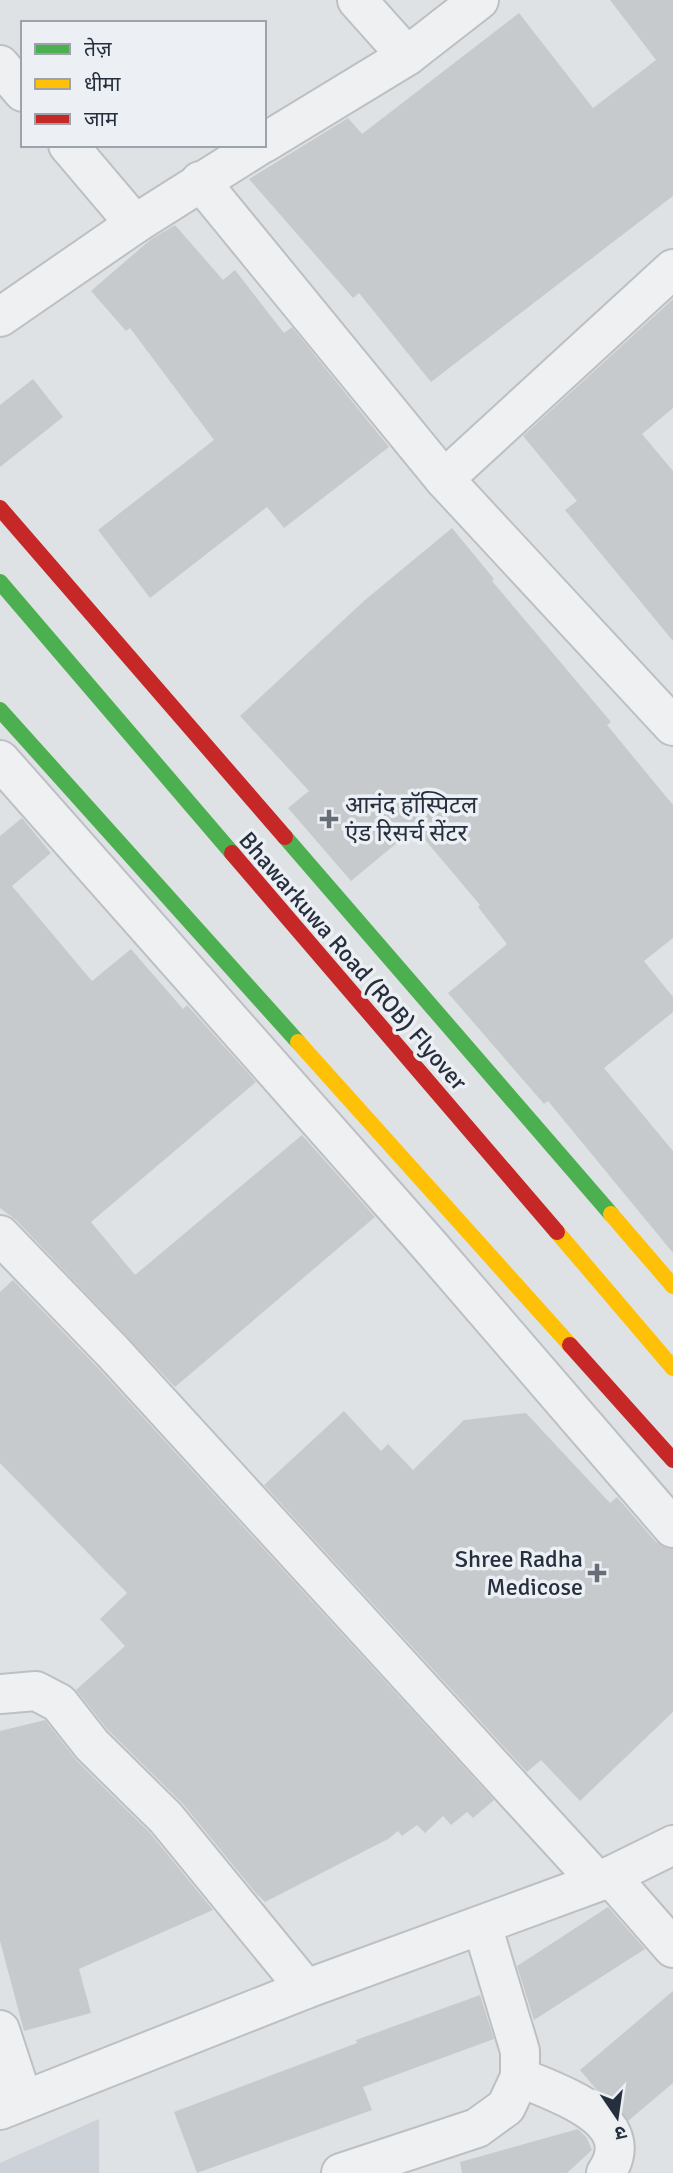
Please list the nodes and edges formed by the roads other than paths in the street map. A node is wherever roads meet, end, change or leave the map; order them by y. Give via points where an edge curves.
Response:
1 (357, 0) edge
2 (479, 0) edge
3 (407, 56) junction
4 (0, 65) edge
5 (21, 90) edge
6 (266, 142) edge
7 (70, 147) edge
8 (257, 147) edge
9 (200, 181) junction
10 (135, 224) junction
11 (673, 269) edge
12 (0, 317) edge
13 (444, 479) junction
14 (0, 508) edge
15 (0, 582) edge
16 (0, 710) edge
17 (673, 726) edge
18 (0, 760) edge
19 (0, 1235) edge
20 (673, 1286) edge
21 (673, 1368) edge
22 (673, 1460) edge
23 (673, 1528) edge
24 (0, 1694) edge
25 (673, 1845) edge
26 (604, 1879) junction
27 (482, 1925) junction
28 (673, 1948) edge
29 (306, 1989) junction
30 (0, 2030) edge
31 (520, 2077) junction
32 (11, 2105) edge
33 (341, 2173) edge
34 (606, 2173) edge

1 - 3 street
2 - 3 street
3 - 6 street
4 - 5 street
7 - 10 street
8 - 9 street
9 - 10 street
9 - 13 street
10 - 12 street
11 - 13 street
13 - 17 street
14 - 20 main road
15 - 21 main road, Bhawarkuwa Road (ROB) Flyover
16 - 22 main road
18 - 23 street
19 - 26 street
24 - 29 street via 36,1691 59,1703 92,1745 166,1818
25 - 26 street
26 - 27 street
26 - 28 street
27 - 29 street
27 - 31 street via 520,2051
29 - 32 street
30 - 32 street
31 - 33 street via 506,2107 477,2128
31 - 34 street via 585,2106 607,2124 615,2141 614,2161

